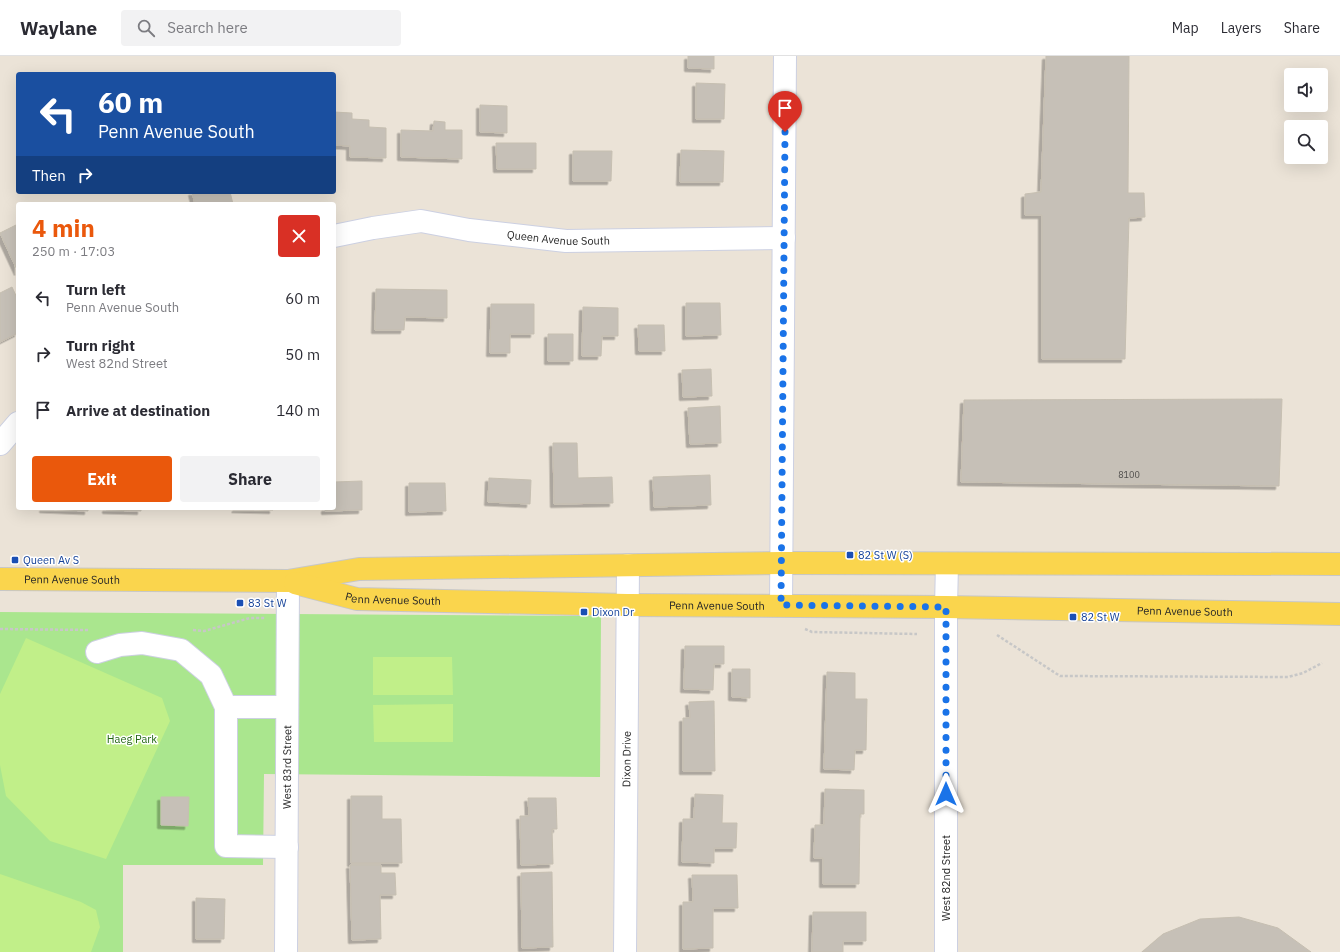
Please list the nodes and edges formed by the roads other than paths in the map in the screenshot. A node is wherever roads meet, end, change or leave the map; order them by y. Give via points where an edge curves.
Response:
1 (785, 56) edge
2 (336, 236) edge
3 (784, 238) junction
4 (16, 425) edge
5 (0, 444) edge
6 (782, 562) junction
7 (947, 564) junction
8 (1340, 564) edge
9 (628, 565) junction
10 (0, 580) edge
11 (288, 581) junction
12 (627, 605) junction
13 (781, 605) junction
14 (946, 607) junction
15 (1340, 614) edge
16 (97, 652) dead end
17 (226, 707) junction
18 (287, 707) junction
19 (287, 847) junction
20 (286, 952) edge
21 (625, 952) edge
22 (946, 952) edge

1 - 3 street
2 - 3 street, Queen Avenue South via 421,221 469,230 566,242
3 - 6 street
4 - 5 street
6 - 7 main road, Penn Avenue South
6 - 9 main road, Penn Avenue South
6 - 13 street
7 - 8 main road, Penn Avenue South
7 - 14 street, West 82nd Street
9 - 11 main road, Penn Avenue South via 359,568
9 - 12 street, Dixon Drive
10 - 11 main road, Penn Avenue South
11 - 12 main road, Penn Avenue South via 356,599
11 - 18 street, West 83rd Street
12 - 13 main road, Penn Avenue South
12 - 21 street, Dixon Drive
13 - 14 main road, Penn Avenue South
14 - 15 main road, Penn Avenue South
14 - 22 street, West 82nd Street
16 - 17 street via 120,645 142,643 181,650 211,675
17 - 18 street
17 - 19 street via 226,846
18 - 19 street, West 83rd Street
19 - 20 street, West 83rd Street

